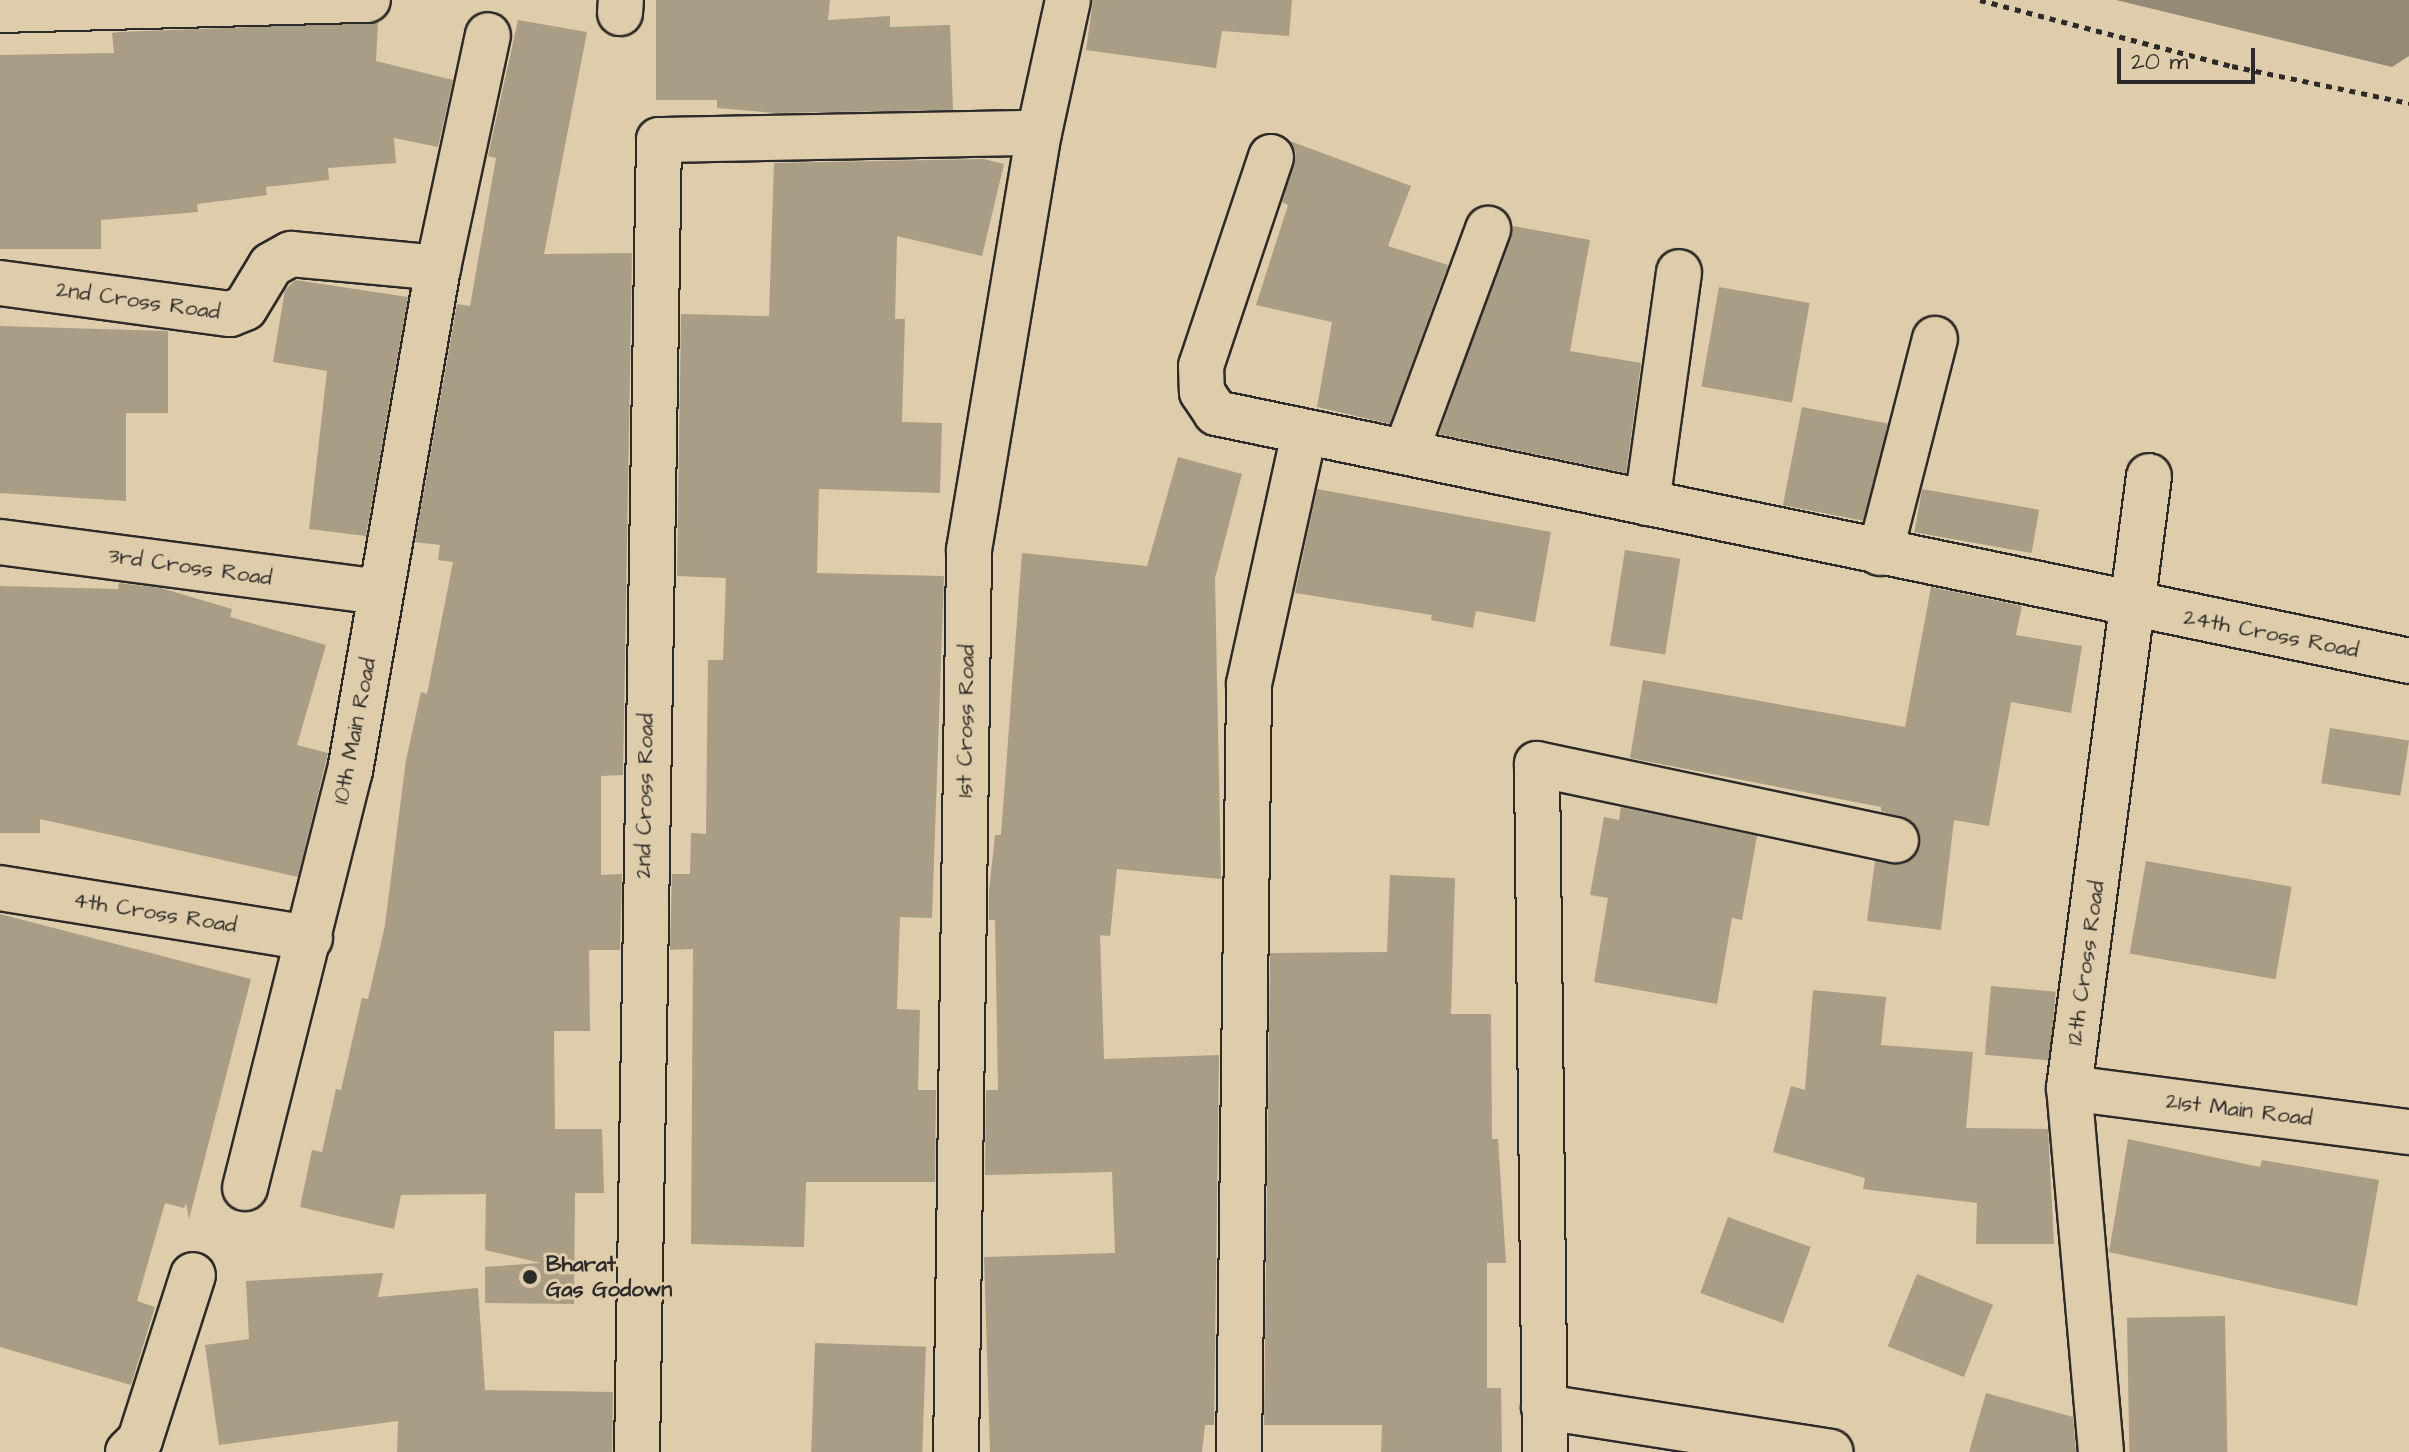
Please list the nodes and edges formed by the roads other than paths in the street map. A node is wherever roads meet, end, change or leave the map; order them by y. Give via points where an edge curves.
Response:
1 (1068, 0) edge
2 (368, 1) edge
3 (0, 10) edge
4 (488, 35) dead end
5 (1039, 133) junction
6 (1271, 157) dead end
7 (1488, 229) dead end
8 (438, 268) junction
9 (1679, 272) dead end
10 (0, 283) edge
11 (1935, 339) dead end
12 (1304, 433) junction
13 (1406, 451) junction
14 (2149, 476) dead end
15 (1647, 503) junction
16 (0, 542) edge
17 (1880, 553) junction
18 (380, 592) junction
19 (2134, 607) junction
20 (2409, 661) edge
21 (1896, 840) dead end
22 (0, 888) edge
23 (310, 938) junction
24 (2069, 1088) junction
25 (2409, 1132) edge
26 (245, 1188) dead end
27 (193, 1275) dead end
28 (1544, 1407) junction
29 (128, 1452) edge
30 (637, 1452) edge
31 (956, 1452) edge
32 (1239, 1452) edge
33 (1545, 1452) edge
34 (1830, 1452) edge
35 (2101, 1452) edge

1 - 5 street, 1st Cross Road
2 - 3 street
4 - 8 street, 10th Main Road
5 - 30 street, 2nd Cross Road via 659,140
5 - 31 street, 1st Cross Road via 969,550
6 - 12 street, 24th Cross Road via 1201,366 1202,392 1216,413
7 - 13 street
8 - 10 street, 2nd Cross Road via 291,254 271,265 245,308 230,314
8 - 18 street, 10th Main Road
9 - 15 street
11 - 17 street
12 - 13 street, 24th Cross Road
12 - 32 street via 1249,684
13 - 15 street, 24th Cross Road
14 - 19 street, 12th Cross Road
15 - 17 street, 24th Cross Road
16 - 18 street, 3rd Cross Road
17 - 19 street, 24th Cross Road
18 - 23 street, 10th Main Road via 350,771
19 - 20 street, 24th Cross Road
19 - 24 street, 12th Cross Road
21 - 28 street via 1537,764
22 - 23 street, 4th Cross Road
23 - 26 street, 10th Main Road
24 - 25 street, 21st Main Road
24 - 35 street, 12th Cross Road
27 - 29 street via 140,1440
28 - 33 street
28 - 34 street

